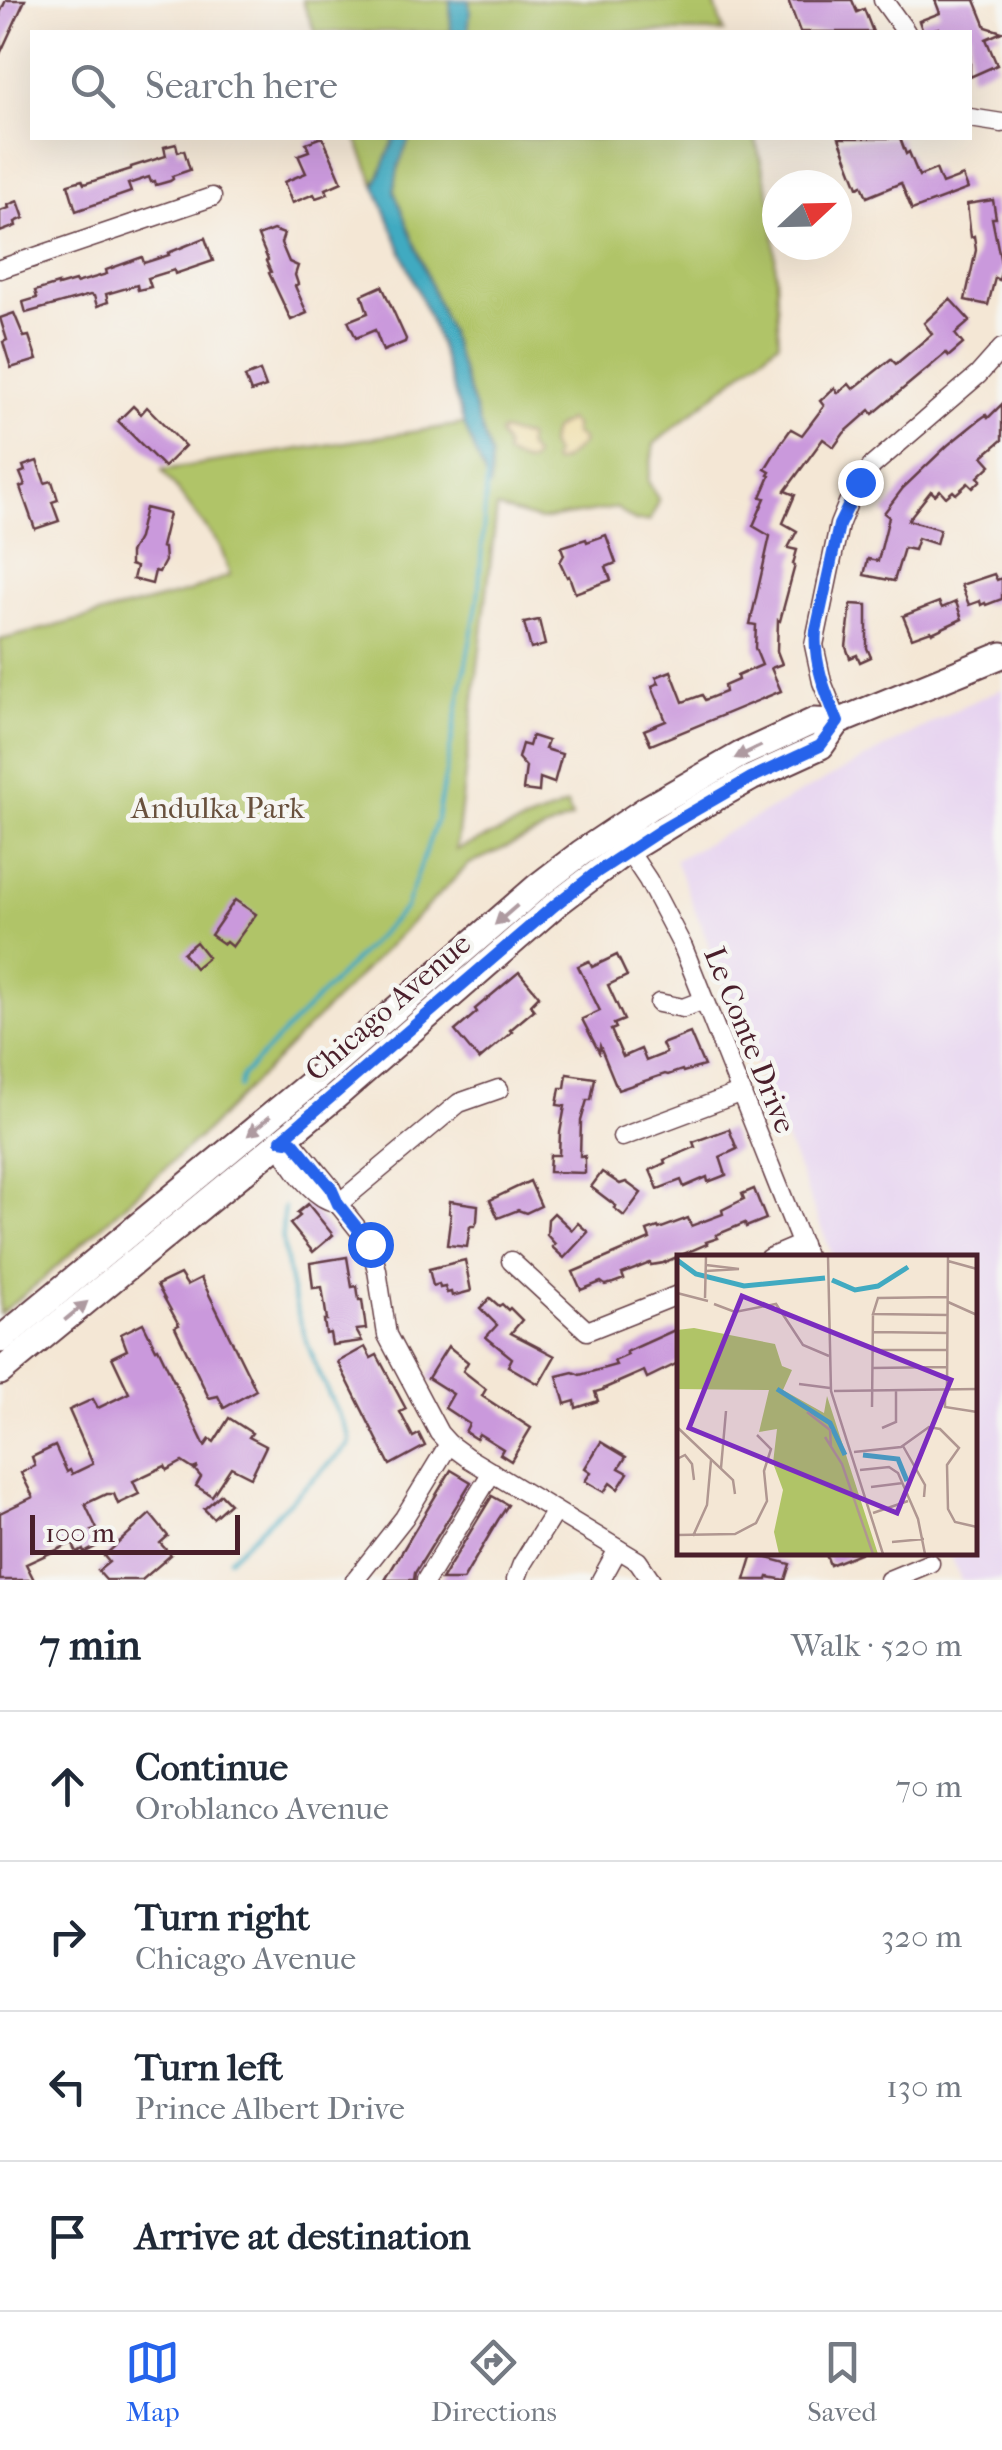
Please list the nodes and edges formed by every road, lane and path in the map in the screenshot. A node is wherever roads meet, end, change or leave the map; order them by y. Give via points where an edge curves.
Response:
1 (883, 0) edge
2 (905, 30) edge
3 (972, 118) edge
4 (1002, 123) edge
5 (212, 197) dead end
6 (0, 268) edge
7 (1002, 348) edge
8 (1002, 655) edge
9 (838, 722) junction
10 (708, 774) junction
11 (628, 850) junction
12 (581, 853) junction
13 (704, 1000) junction
14 (658, 1003) dead end
15 (499, 1089) dead end
16 (742, 1092) junction
17 (622, 1136) dead end
18 (281, 1140) junction
19 (338, 1204) junction
20 (805, 1251) edge
21 (510, 1261) dead end
22 (677, 1295) edge
23 (0, 1340) edge
24 (0, 1372) edge
25 (449, 1444) junction
26 (492, 1472) junction
27 (556, 1511) junction
28 (618, 1549) junction
29 (930, 1565) edge
30 (651, 1578) edge
31 (355, 1580) edge
32 (426, 1580) edge
33 (516, 1580) edge
34 (601, 1580) edge
35 (888, 1580) edge

1 - 2 street
3 - 4 street
5 - 6 street
7 - 9 street via 872,466 848,503 814,645
8 - 9 main road, Chicago Avenue
9 -> 10 main road, Chicago Avenue via 814,720
9 - 11 main road, Chicago Avenue via 820,746
10 - 11 main road via 702,787 634,828
10 - 12 main road, Chicago Avenue
11 - 12 main road
11 - 13 street, Le Conte Drive via 667,912
11 - 18 main road, Chicago Avenue
12 -> 23 main road, Chicago Avenue
13 - 14 street via 683,1008
13 - 16 street, Le Conte Drive
15 - 19 street via 458,1103
16 - 17 street
16 - 20 street, Le Conte Drive
18 - 19 street via 282,1152 305,1180
24 -> 18 main road, Chicago Avenue
19 - 25 street via 370,1244 387,1335
21 - 22 street via 587,1331
25 - 26 street
25 - 31 street via 404,1518
26 - 27 street
26 - 32 street
27 - 28 street
27 - 33 street
28 - 30 street
28 - 34 street
29 - 35 street

